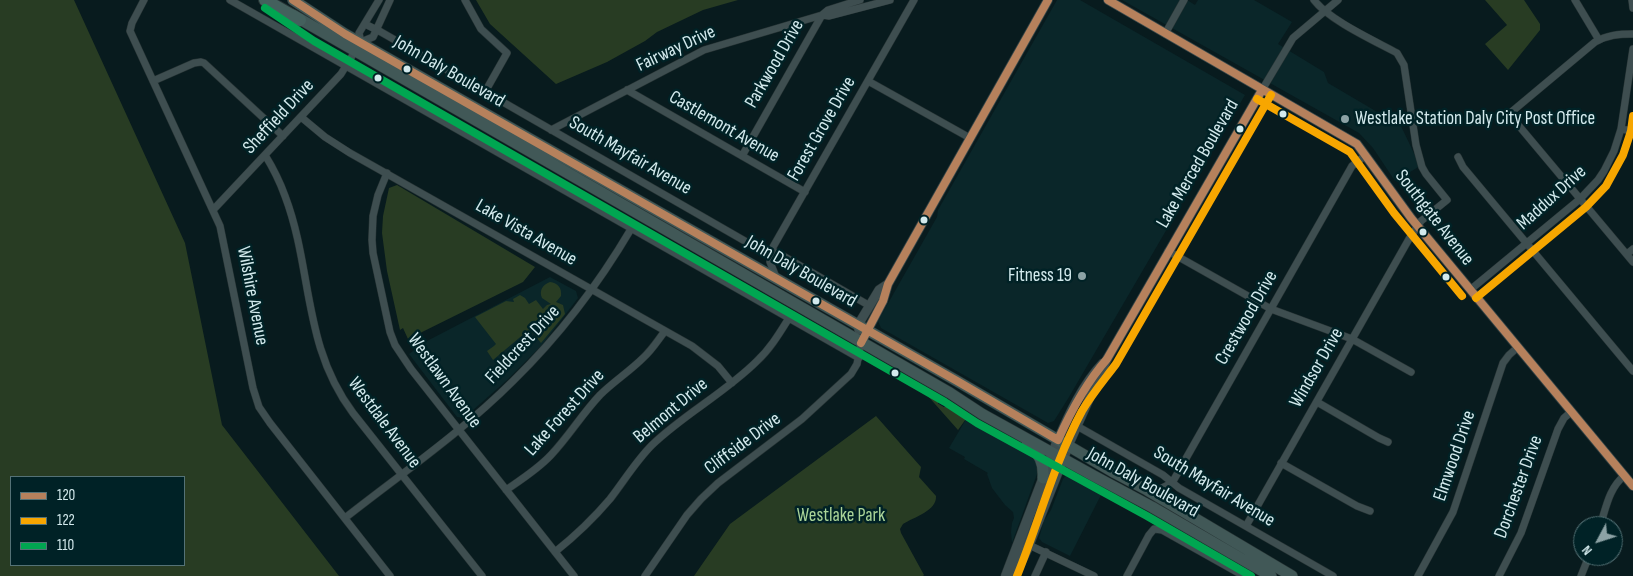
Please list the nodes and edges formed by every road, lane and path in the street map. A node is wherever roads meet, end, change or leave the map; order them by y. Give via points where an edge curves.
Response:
1 (144, 0) edge
2 (230, 0) edge
3 (265, 0) edge
4 (271, 0) edge
5 (293, 0) edge
6 (379, 0) edge
7 (390, 0) edge
8 (465, 0) edge
9 (860, 0) edge
10 (890, 0) edge
11 (914, 0) edge
12 (1048, 0) edge
13 (1108, 0) edge
14 (1184, 0) edge
15 (1314, 0) edge
16 (1338, 0) edge
17 (1575, 0) edge
18 (1632, 0) edge
19 (1633, 8) edge
20 (1325, 12) junction
21 (822, 15) junction
22 (300, 20) junction
23 (365, 24) junction
24 (376, 30) junction
25 (1165, 34) junction
26 (1633, 34) edge
27 (1599, 40) junction
28 (358, 47) junction
29 (1633, 49) edge
30 (346, 66) junction
31 (153, 81) junction
32 (868, 81) junction
33 (627, 90) junction
34 (1262, 90) junction
35 (485, 92) junction
36 (301, 117) junction
37 (1621, 129) junction
38 (552, 130) junction
39 (1633, 131) edge
40 (283, 136) junction
41 (970, 138) junction
42 (265, 155) junction
43 (1366, 155) junction
44 (742, 156) junction
45 (1458, 157) dead end
46 (387, 173) junction
47 (805, 192) junction
48 (1580, 198) junction
49 (213, 210) junction
50 (1418, 227) junction
51 (631, 229) junction
52 (1527, 243) junction
53 (1633, 249) edge
54 (772, 250) junction
55 (1168, 251) junction
56 (1627, 254) junction
57 (1633, 262) edge
58 (776, 278) junction
59 (888, 284) junction
60 (592, 289) junction
61 (1470, 290) junction
62 (870, 306) junction
63 (1271, 310) junction
64 (789, 318) junction
65 (862, 328) junction
66 (665, 331) junction
67 (1352, 339) junction
68 (861, 343) junction
69 (1518, 347) junction
70 (858, 358) junction
71 (1107, 359) junction
72 (1633, 371) edge
73 (1411, 372) dead end
74 (732, 383) junction
75 (1317, 402) junction
76 (977, 410) junction
77 (1571, 412) junction
78 (1077, 426) junction
79 (458, 430) junction
80 (1388, 442) dead end
81 (1063, 443) junction
82 (1057, 456) junction
83 (1281, 463) junction
84 (402, 474) junction
85 (1624, 476) junction
86 (1043, 478) junction
87 (1172, 482) junction
88 (1633, 486) edge
89 (506, 490) junction
90 (1152, 493) junction
91 (1370, 511) dead end
92 (1603, 516) edge
93 (345, 518) junction
94 (1246, 526) junction
95 (1023, 530) junction
96 (1029, 545) junction
97 (555, 552) junction
98 (1046, 552) junction
99 (1012, 561) junction
100 (390, 576) edge
101 (482, 576) edge
102 (574, 576) edge
103 (645, 576) edge
104 (1006, 576) edge
105 (1014, 576) edge
106 (1034, 576) edge
107 (1094, 576) edge
108 (1127, 576) edge
109 (1244, 576) edge
110 (1271, 576) edge
111 (1292, 576) edge
112 (1333, 576) edge
113 (1418, 576) edge
114 (1499, 576) edge

1 - 31 street, Wilshire Avenue via 130,31
2 - 30 street
3 - 22 highway
4 - 22 main road, John Daly Boulevard
5 - 28 main road, John Daly Boulevard via 346,34
6 - 23 street
7 - 24 street
8 - 35 street via 481,29 506,53
9 - 21 street, Fairway Drive
10 - 21 street, Fairway Drive
11 - 32 street, Forest Grove Drive
12 - 41 street
13 - 25 street, Southgate Avenue
14 - 25 street
15 - 20 street
16 - 20 street, Lake Merced Boulevard
17 - 27 street
18 - 19 street
20 - 34 street, Lake Merced Boulevard via 1293,38
20 - 50 street, Windsor Drive via 1397,53 1404,65 1422,167 1447,200
21 - 33 street, Fairway Drive via 704,50
21 - 44 street, Parkwood Drive
22 - 28 main road, John Daly Boulevard
23 - 24 street, South Mayfair Avenue
23 - 28 street
24 - 28 street via 373,37
24 - 35 street, South Mayfair Avenue
25 - 34 street, Southgate Avenue
26 - 27 street
27 - 48 street via 1509,114
28 - 30 street, Sheffield Drive
28 - 58 main road, John Daly Boulevard
28 - 68 main road, John Daly Boulevard
29 - 37 street, Maddux Drive
30 - 36 street, Sheffield Drive
30 - 51 street
31 - 40 street via 194,63 204,63
31 - 49 street, Wilshire Avenue
32 - 41 street
32 - 47 street, Forest Grove Drive
33 - 38 street, Fairway Drive
33 - 44 street, Castlemont Avenue
34 - 43 street, Southgate Avenue via 1352,141
34 - 55 street, Lake Merced Boulevard
35 - 38 street, South Mayfair Avenue
36 - 40 street, Sheffield Drive
36 - 46 street, Lake Vista Avenue via 338,145
37 - 39 street
37 - 48 street, Maddux Drive via 1604,171
38 - 54 street, South Mayfair Avenue via 757,248
40 - 42 street, Sheffield Drive
41 - 59 street
42 - 49 street, Sheffield Drive
42 - 84 street, Westdale Avenue via 290,209 315,334 326,367 347,405
43 - 50 street, Southgate Avenue
43 - 63 street, Crestwood Drive via 1352,166
44 - 47 street, Castlemont Avenue
45 - 52 street
46 - 60 street, Lake Vista Avenue
46 - 79 street, Westlawn Avenue via 375,205 372,240 386,319 402,358
47 - 54 street, Forest Grove Drive
48 - 52 street, Maddux Drive
48 - 56 street
49 - 93 street, Wilshire Avenue via 225,244 259,407
50 - 61 street, Southgate Avenue
50 - 67 street, Windsor Drive
51 - 60 street, Fieldcrest Drive
51 - 64 street
52 - 61 street, Maddux Drive
52 - 72 street
53 - 56 street
54 - 58 street via 770,262
54 - 62 street, South Mayfair Avenue
55 - 63 street
55 - 71 street, Lake Merced Boulevard
56 - 57 street
58 - 65 main road, John Daly Boulevard
59 - 62 street via 879,290
59 - 65 street via 883,301
60 - 66 street, Lake Vista Avenue
60 - 79 street, Fieldcrest Drive via 537,357
61 - 69 street, Southgate Avenue
62 - 65 street
63 - 67 street
63 - 87 street, Crestwood Drive
64 - 70 street
64 - 74 street, Belmont Drive via 764,354
65 - 68 street
65 - 81 main road, John Daly Boulevard
66 - 74 street, Lake Vista Avenue via 710,359
66 - 89 street, Lake Forest Drive via 651,350 591,405 544,462
67 - 73 street
67 - 75 street, Windsor Drive
68 - 70 street, Cliffside Drive
68 - 76 main road, John Daly Boulevard
69 - 77 street, Southgate Avenue
69 - 113 street, Elmwood Drive via 1503,363 1457,504
70 - 103 street, Cliffside Drive via 851,374 813,410 701,499
71 - 78 street, Lake Merced Boulevard
71 - 81 street, Lake Merced Boulevard via 1095,372 1072,411
74 - 97 street, Belmont Drive via 652,445 593,518
75 - 80 street
75 - 83 street, Windsor Drive
76 - 82 main road, John Daly Boulevard
76 - 86 main road via 989,423 1035,450 1042,464
77 - 85 street, Southgate Avenue
77 - 114 street, Dorchester Drive via 1558,429 1521,533
78 - 81 street, Lake Merced Boulevard
78 - 87 street, South Mayfair Avenue
79 - 84 street, Fieldcrest Drive
79 - 89 street, Westlawn Avenue
81 - 82 main road, Lake Merced Boulevard
81 - 90 main road, John Daly Boulevard
82 - 86 main road, Lake Merced Boulevard
82 - 96 main road, Lake Merced Boulevard
82 - 110 main road, John Daly Boulevard
83 - 91 street
83 - 94 street, Windsor Drive
84 - 93 street, Fieldcrest Drive
84 - 101 street, Westdale Avenue
85 - 88 street, Southgate Avenue
85 - 92 street via 1612,489
86 - 95 main road, Lake Merced Boulevard
87 - 90 street
87 - 94 street, South Mayfair Avenue
89 - 97 street, Westlawn Avenue
90 - 111 main road, John Daly Boulevard
93 - 100 street, Wilshire Avenue
94 - 112 street, South Mayfair Avenue
95 - 96 main road
95 - 99 main road, Lake Merced Boulevard
96 - 98 street
96 - 99 main road
96 - 105 main road, Lake Merced Boulevard
97 - 102 street, Westlawn Avenue
98 - 106 street
98 - 107 street
99 - 104 main road, Lake Merced Boulevard
108 - 109 street via 1154,529 1162,530

